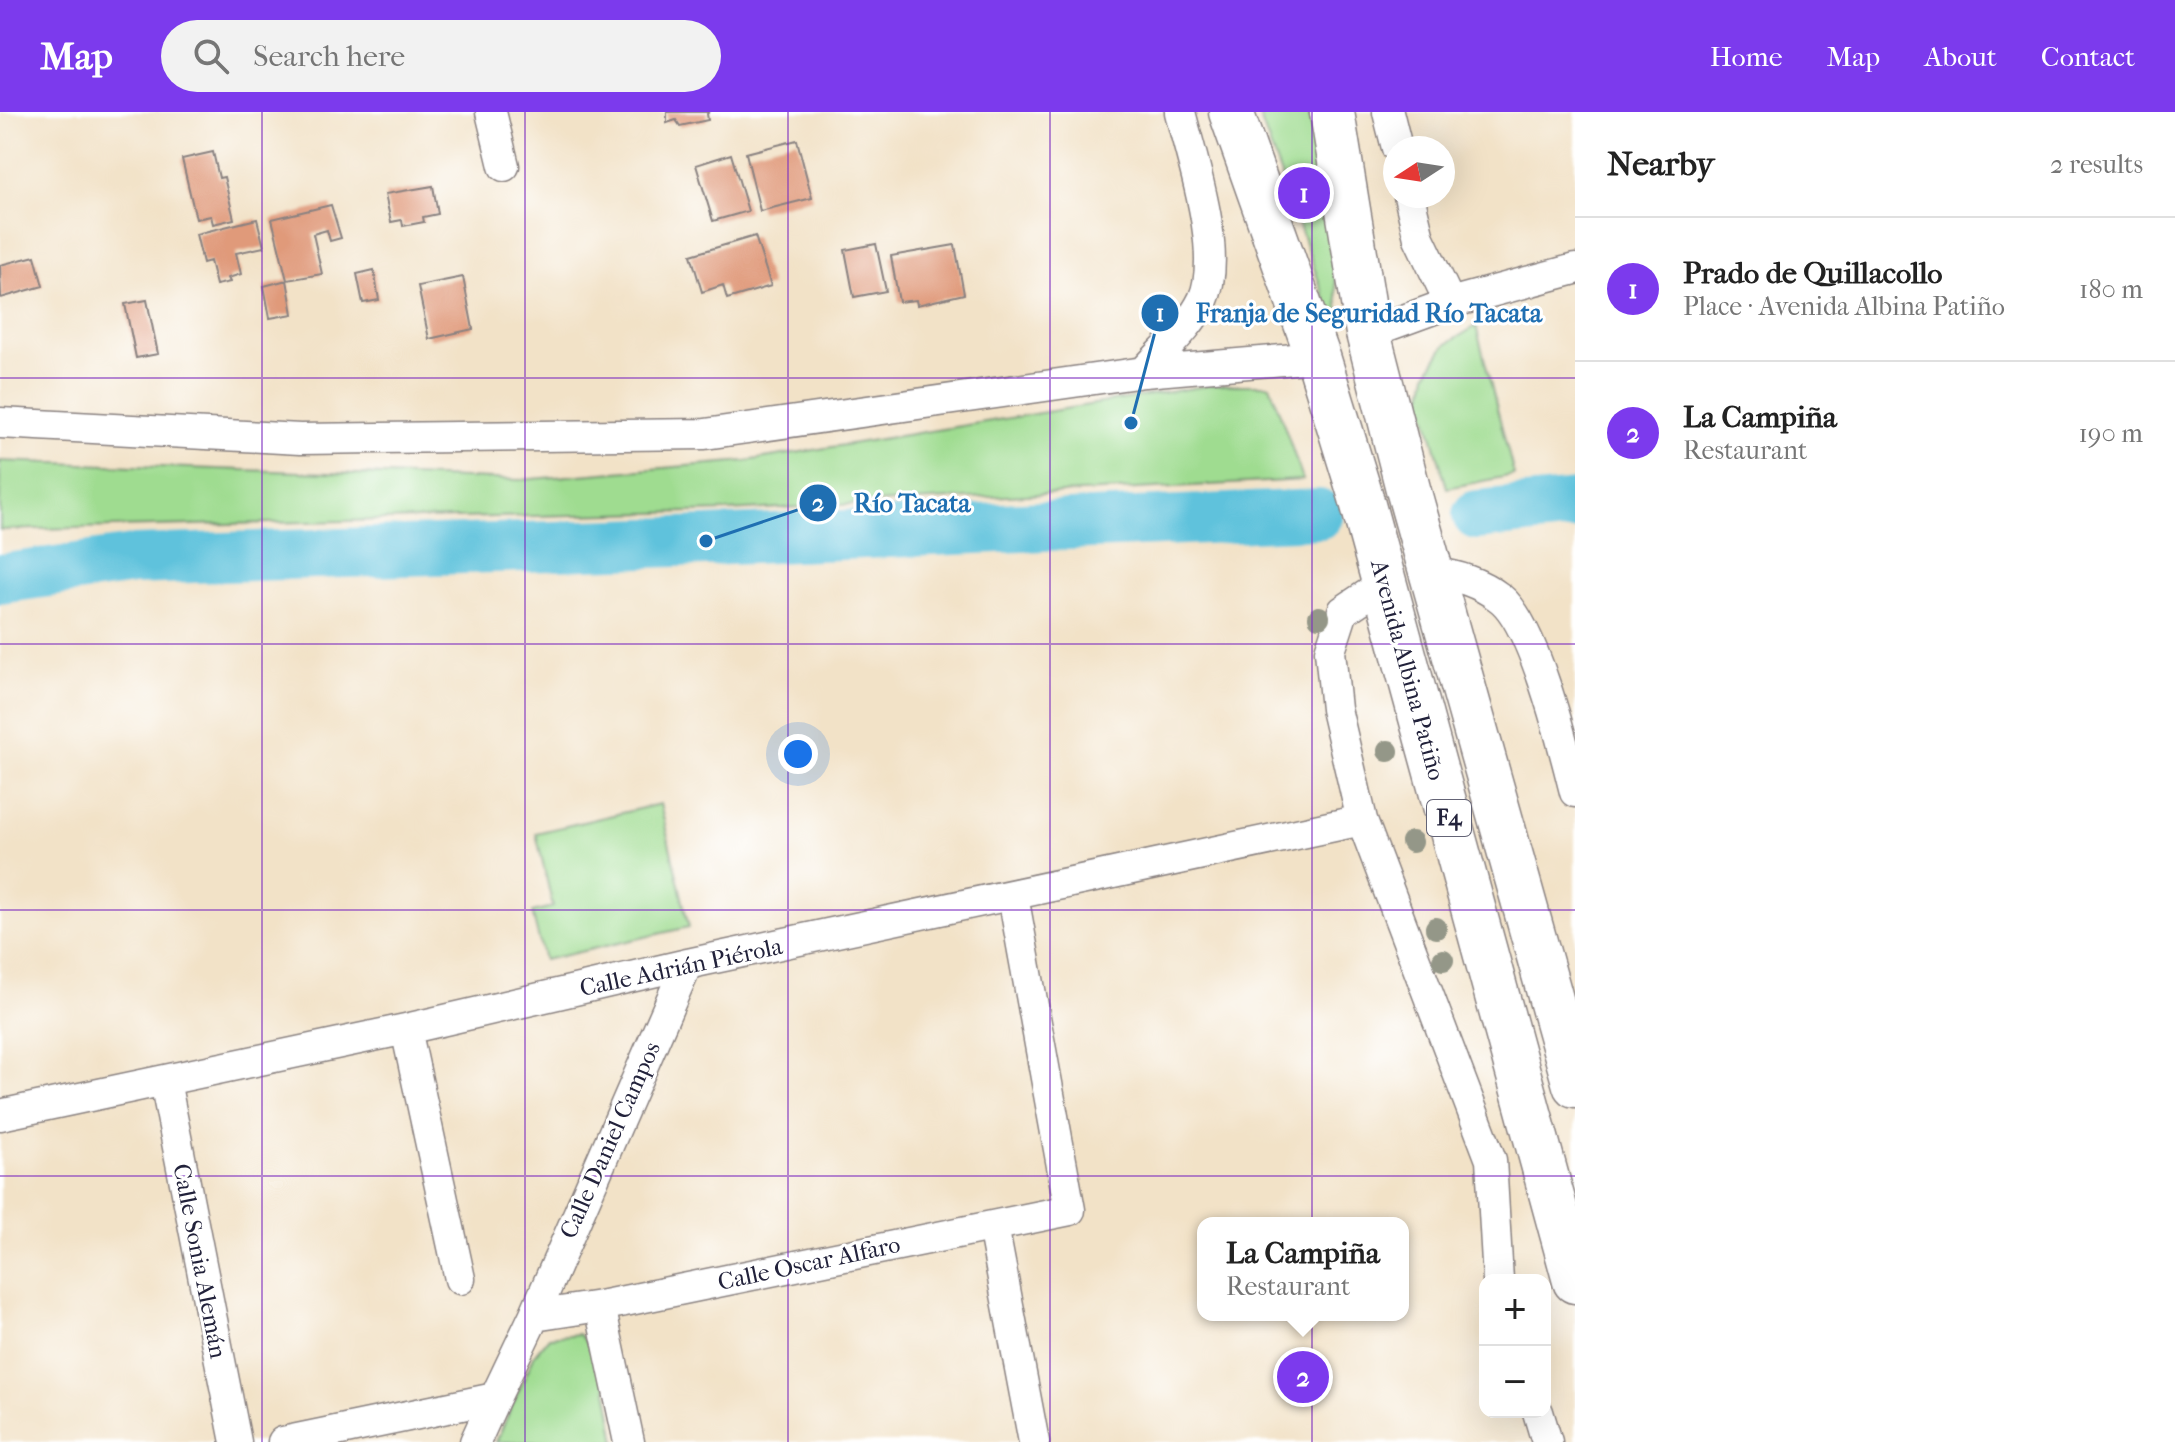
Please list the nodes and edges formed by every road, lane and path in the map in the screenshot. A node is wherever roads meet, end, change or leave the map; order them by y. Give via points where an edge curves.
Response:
1 (491, 112) edge
2 (1180, 112) edge
3 (1231, 112) edge
4 (1332, 112) edge
5 (1388, 112) edge
6 (1394, 136) edge
7 (504, 166) dead end
8 (1412, 208) edge
9 (1575, 269) edge
10 (1450, 303) junction
11 (1368, 333) junction
12 (1318, 357) junction
13 (1144, 372) junction
14 (0, 423) edge
15 (1432, 572) junction
16 (1385, 583) junction
17 (1569, 742) edge
18 (1575, 792) edge
19 (1362, 820) junction
20 (1013, 896) junction
21 (687, 964) junction
22 (406, 1029) junction
23 (165, 1081) junction
24 (1575, 1085) edge
25 (0, 1115) edge
26 (993, 1226) junction
27 (1498, 1274) edge
28 (460, 1279) dead end
29 (1575, 1281) edge
30 (600, 1306) junction
31 (534, 1316) junction
32 (495, 1398) junction
33 (1540, 1418) edge
34 (236, 1442) edge
35 (283, 1442) edge
36 (475, 1442) edge
37 (629, 1442) edge
38 (1034, 1442) edge
39 (1547, 1442) edge

1 - 7 street
2 - 13 street via 1202,196 1211,260 1203,299
3 - 12 highway, Avenida Albina Patiño / F4
4 - 11 highway, Avenida Albina Patiño / F4
5 - 6 street
8 - 10 street via 1419,238
9 - 10 street
10 - 11 street
11 - 15 highway, Avenida Albina Patiño / F4
12 - 13 street
12 - 16 highway, Avenida Albina Patiño / F4
13 - 14 street via 705,434 300,439
15 - 17 street via 1465,577 1502,600 1526,632
15 - 24 highway, Avenida Albina Patiño / F4
16 - 19 street via 1343,611 1330,651 1336,709
16 - 29 highway, Avenida Albina Patiño / F4
17 - 18 street
19 - 20 street, Calle Adrián Piérola
19 - 27 street via 1491,1160
20 - 21 street, Calle Adrián Piérola
20 - 26 street, Calle Oscar Alfaro via 1070,1210
21 - 22 street, Calle Adrián Piérola
21 - 31 street, Calle Daniel Campos
22 - 23 street, Calle Adrián Piérola
22 - 28 street
23 - 25 street, Calle Adrián Piérola
23 - 34 street, Calle Sonia Alemán
26 - 30 street, Calle Oscar Alfaro
26 - 38 street
30 - 31 street, Calle Oscar Alfaro
30 - 37 street
31 - 32 street
32 - 35 street
32 - 36 street
33 - 39 street

